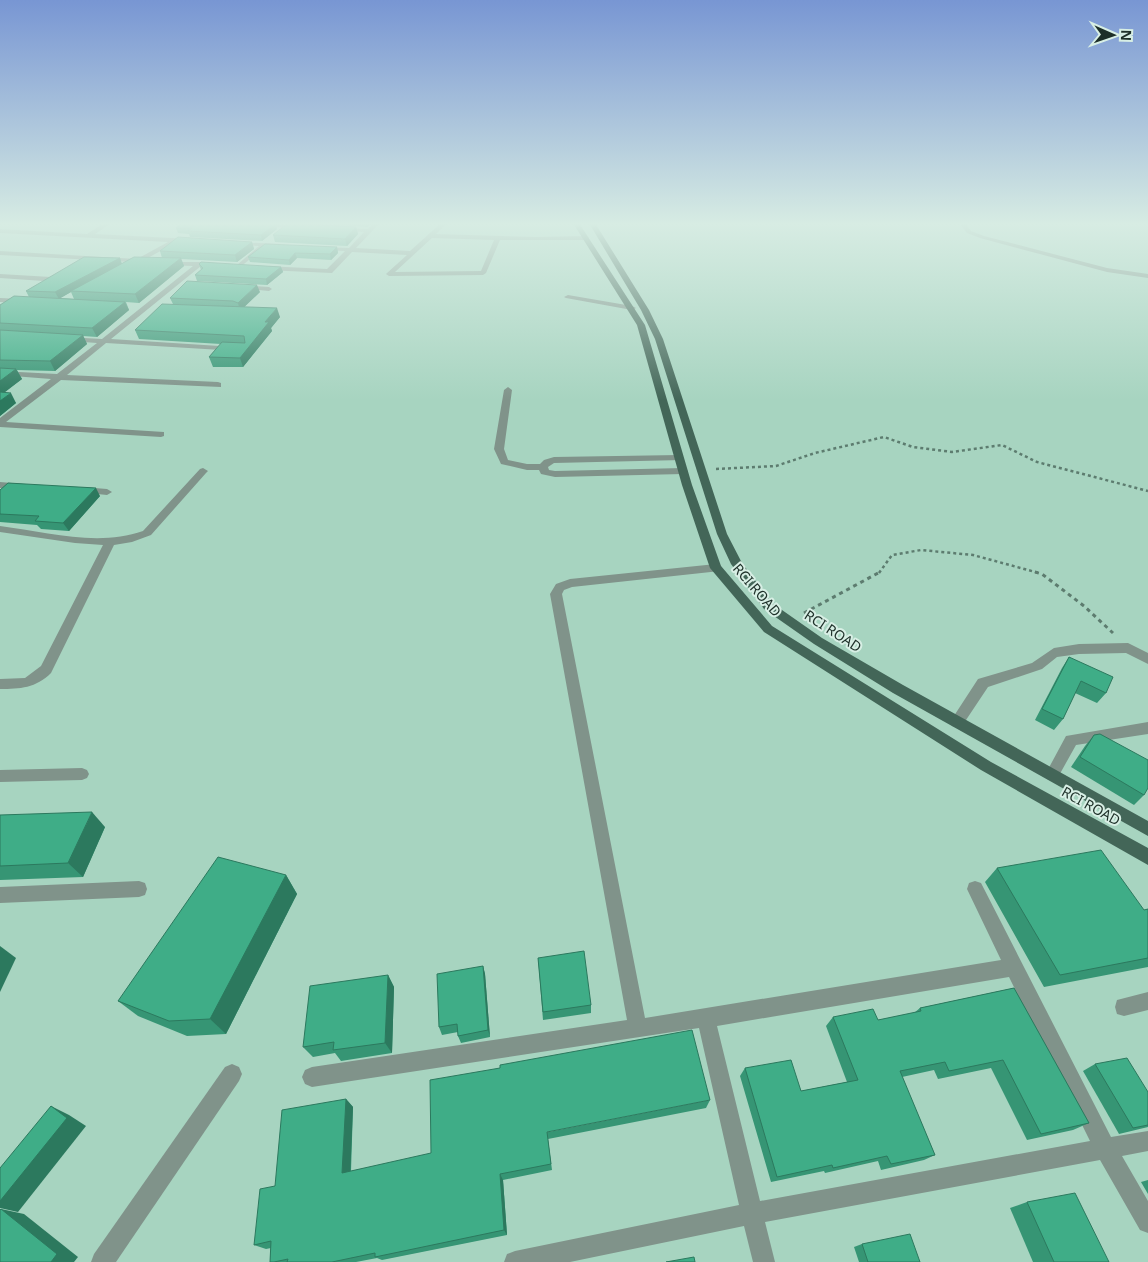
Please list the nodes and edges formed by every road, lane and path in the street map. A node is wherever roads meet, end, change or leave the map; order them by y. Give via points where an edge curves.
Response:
1 (46, 282) edge
2 (179, 282) edge
3 (615, 282) edge
4 (628, 282) edge
5 (176, 284) junction
6 (185, 285) edge
7 (232, 287) edge
8 (36, 288) edge
9 (269, 289) dead end
10 (28, 292) edge
11 (568, 296) dead end
12 (0, 300) edge
13 (14, 301) junction
14 (32, 302) edge
15 (128, 307) dead end
16 (147, 308) junction
17 (632, 308) junction
18 (157, 309) edge
19 (57, 338) edge
20 (105, 341) junction
21 (244, 349) edge
22 (0, 373) edge
23 (59, 377) junction
24 (218, 386) dead end
25 (508, 390) dead end
26 (660, 390) junction
27 (675, 390) junction
28 (0, 423) edge
29 (161, 434) dead end
30 (679, 458) junction
31 (543, 468) junction
32 (701, 470) junction
33 (203, 471) dead end
34 (683, 471) junction
35 (3, 488) edge
36 (38, 488) edge
37 (68, 490) edge
38 (1148, 491) edge
39 (107, 492) dead end
40 (0, 529) edge
41 (110, 542) junction
42 (716, 568) junction
43 (789, 621) junction
44 (1128, 648) junction
45 (1148, 659) edge
46 (0, 684) edge
47 (957, 722) junction
48 (1148, 728) edge
49 (82, 774) dead end
50 (1052, 775) junction
51 (0, 776) edge
52 (1148, 829) edge
53 (1148, 857) edge
54 (139, 889) dead end
55 (975, 889) dead end
56 (0, 895) edge
57 (1013, 968) junction
58 (1148, 1001) edge
59 (1124, 1007) dead end
60 (706, 1018) junction
61 (638, 1028) junction
62 (232, 1074) dead end
63 (312, 1077) dead end
64 (1148, 1141) edge
65 (1106, 1150) junction
66 (752, 1213) junction
67 (1148, 1222) edge
68 (102, 1262) edge
69 (515, 1262) edge
70 (764, 1262) edge

1 - 8 street
2 - 5 street
3 - 17 main road, RCI ROAD
4 - 27 main road, RCI ROAD via 659,340
5 - 6 street
5 - 16 street
7 - 9 street
10 - 13 street
11 - 17 street
12 - 13 street
13 - 14 street
15 - 16 street
16 - 18 street
16 - 20 street
17 - 26 main road, RCI ROAD via 641,325
19 - 20 street
20 - 21 street
20 - 23 street
22 - 23 street
23 - 24 street
23 - 28 street
25 - 31 street via 499,449 504,462
26 - 27 main road
26 - 30 main road, RCI ROAD
27 - 32 main road, RCI ROAD
28 - 29 street
30 - 31 street via 554,460 546,462
30 - 34 main road, RCI ROAD
31 - 34 street via 545,472 555,474
32 - 38 path via 776,466 884,436 912,447 952,452 1002,445 1037,462
32 - 43 main road, RCI ROAD via 722,534 737,564 768,606
33 - 41 street via 147,533 126,541
34 - 42 main road, RCI ROAD
35 - 36 street
37 - 39 street
40 - 41 street
41 - 46 street via 46,669 27,684
42 - 53 main road, RCI ROAD via 768,629 986,766
42 - 61 street via 570,583 560,587 556,594
43 - 44 path via 879,573 892,554 921,550 973,555 1042,574 1084,606
43 - 47 main road, RCI ROAD
44 - 45 street
44 - 47 street via 1054,653 1037,666 983,684
47 - 50 main road, RCI ROAD
48 - 50 street via 1071,740
49 - 51 street
50 - 52 main road, RCI ROAD
54 - 56 street
55 - 57 street
57 - 60 street
57 - 65 street
58 - 59 street
60 - 61 street
60 - 66 street
61 - 63 street
62 - 68 street
64 - 65 street
65 - 66 street
65 - 67 street
66 - 69 street
66 - 70 street

